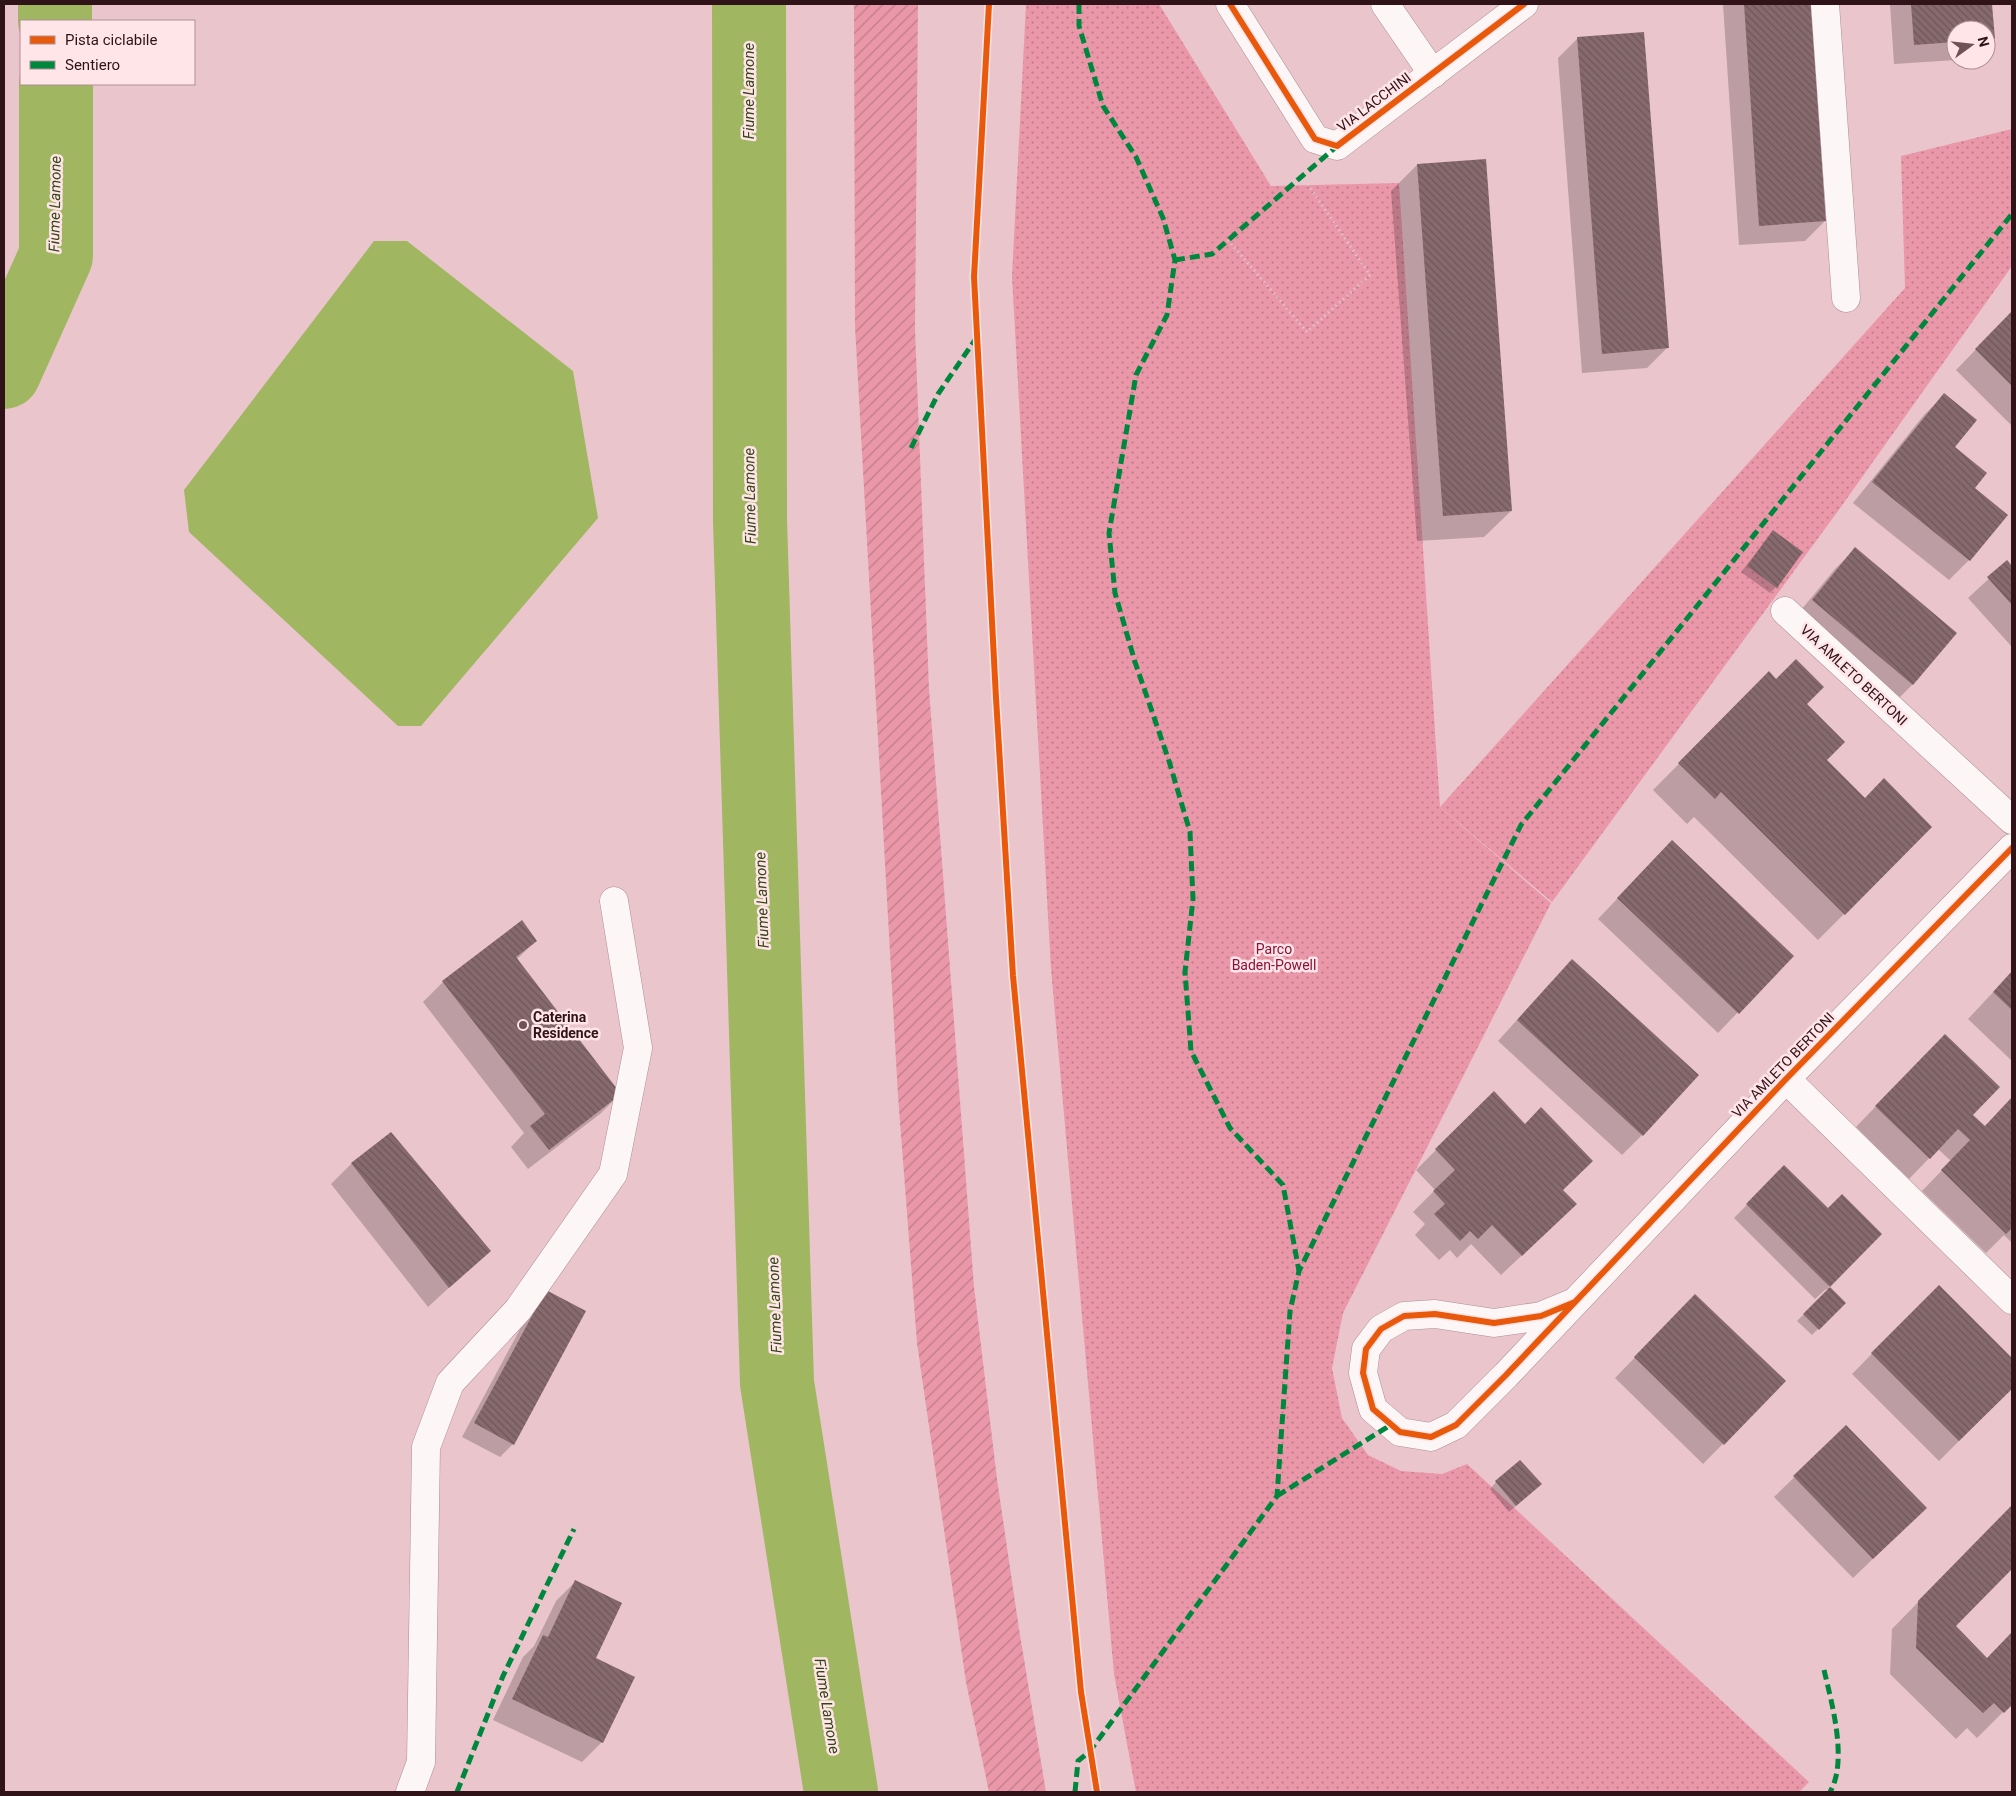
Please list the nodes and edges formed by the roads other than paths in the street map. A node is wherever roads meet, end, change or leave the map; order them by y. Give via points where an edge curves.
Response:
1 (1230, 4) edge
2 (1384, 4) edge
3 (1524, 4) edge
4 (1825, 4) edge
5 (1433, 74) junction
6 (1846, 298) dead end
7 (1785, 611) dead end
8 (2012, 820) edge
9 (2012, 848) edge
10 (614, 901) dead end
11 (1786, 1079) junction
12 (2012, 1300) edge
13 (1575, 1302) junction
14 (410, 1792) edge

1 - 5 street, VIA LACCHINI via 1316,139 1337,146
2 - 5 street, VIA LACCHINI
3 - 5 street, VIA LACCHINI
4 - 6 street
7 - 8 street, VIA AMLETO BERTONI
9 - 11 street, VIA AMLETO BERTONI
10 - 14 street via 638,1048 614,1174 518,1310 450,1383 426,1447 421,1762
11 - 12 street, VIA AMLETO BERTONI
11 - 13 street, VIA AMLETO BERTONI
13 - 13 street, VIA AMLETO BERTONI via 1541,1316 1494,1323 1435,1314 1404,1316 1381,1329 1366,1349 1363,1373 1373,1409 1400,1432 1431,1437 1456,1425

